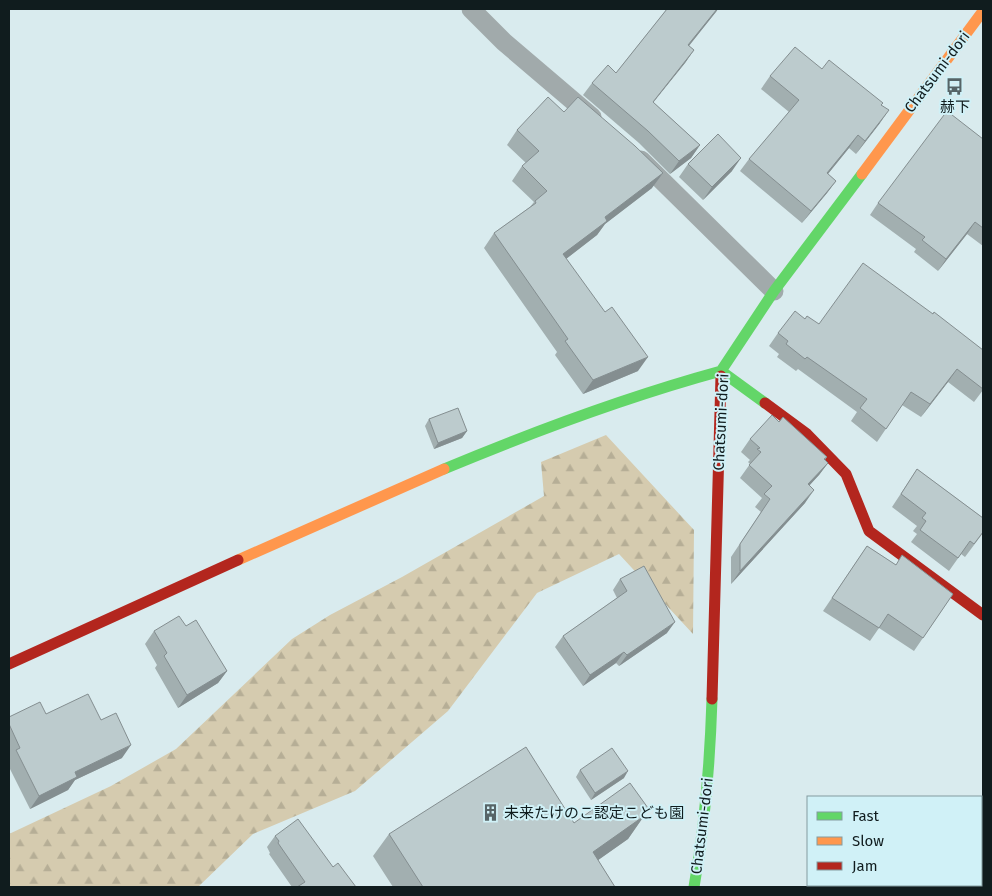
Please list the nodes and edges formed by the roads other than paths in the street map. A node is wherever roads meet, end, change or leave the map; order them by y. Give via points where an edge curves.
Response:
1 (471, 9) edge
2 (983, 11) edge
3 (602, 126) edge
4 (624, 145) edge
5 (774, 291) junction
6 (721, 372) junction
7 (983, 615) edge
8 (9, 664) edge
9 (694, 887) edge

1 - 3 lane via 504,42
2 - 5 street, Chatsumi-dori
4 - 5 lane
5 - 6 street, Chatsumi-dori
6 - 7 street via 807,434 846,474 869,531
6 - 8 street via 614,404 476,455
6 - 9 street, Chatsumi-dori via 710,752 704,836

